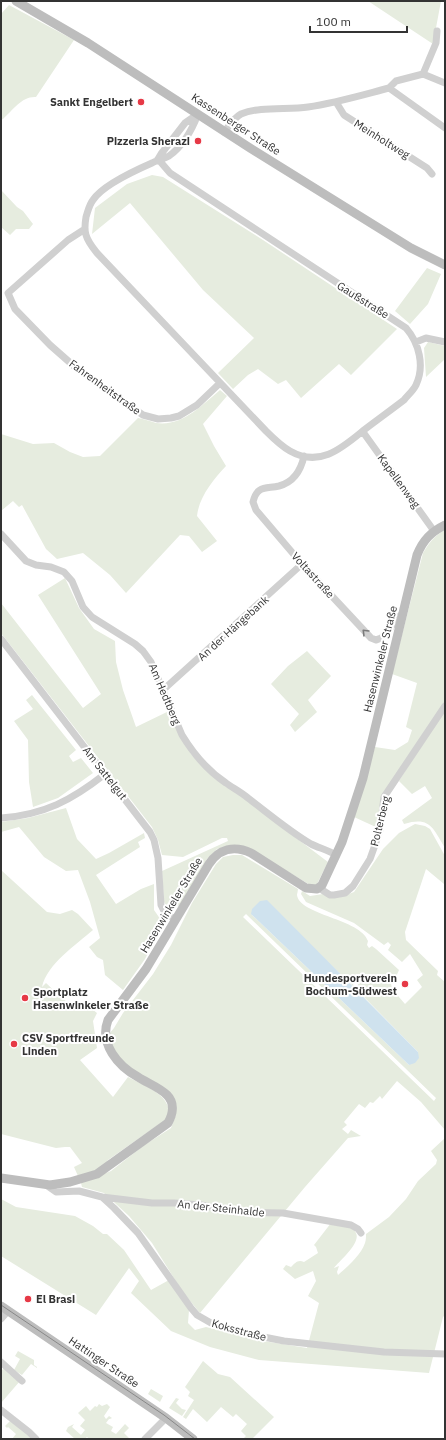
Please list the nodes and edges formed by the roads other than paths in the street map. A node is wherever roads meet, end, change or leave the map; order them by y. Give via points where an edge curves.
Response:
1 (16, 1) edge
2 (438, 31) dead end
3 (423, 74) junction
4 (445, 83) edge
5 (388, 88) junction
6 (336, 102) junction
7 (198, 114) junction
8 (445, 128) edge
9 (224, 132) junction
10 (158, 159) junction
11 (432, 174) dead end
12 (84, 229) junction
13 (445, 265) edge
14 (5, 294) edge
15 (416, 342) junction
16 (445, 342) edge
17 (220, 383) junction
18 (363, 432) junction
19 (304, 456) junction
20 (445, 525) edge
21 (434, 531) junction
22 (1, 534) edge
23 (302, 564) junction
24 (403, 614) junction
25 (1, 639) edge
26 (163, 690) junction
27 (445, 706) edge
28 (105, 774) junction
29 (1, 818) edge
30 (336, 855) junction
31 (319, 888) junction
32 (175, 919) junction
33 (1, 1178) edge
34 (46, 1185) junction
35 (102, 1197) junction
36 (361, 1233) dead end
37 (4, 1309) edge
38 (1, 1319) edge
39 (445, 1354) edge
40 (1, 1362) edge
41 (22, 1381) dead end
42 (1, 1410) edge
43 (166, 1418) junction
44 (36, 1439) edge
45 (145, 1439) edge
46 (193, 1439) edge

1 - 7 street, Kassenberger Straße via 88,43
2 - 3 street via 436,43
3 - 4 street
3 - 5 street via 396,81
5 - 6 street
5 - 8 street
6 - 9 street via 246,113 240,115
6 - 11 street, Meinholtweg via 344,115 427,168
7 - 9 street, Kassenberger Straße
7 - 10 street via 192,130 177,150 167,157
9 - 13 street, Kassenberger Straße via 411,248
10 - 12 street via 111,184 97,195 89,207
10 - 15 street, Gaußstraße via 170,173 398,322
12 - 14 street, Fahrenheitstraße
12 - 17 street, Gaußstraße via 97,254
14 - 17 street, Fahrenheitstraße via 19,313 54,349 143,415 158,419 180,416 197,405
15 - 16 street via 426,338
15 - 18 street, Gaußstraße via 420,368 415,387 404,400
17 - 19 street, Gaußstraße via 281,445
18 - 19 street, Gaußstraße via 334,453 320,457
18 - 21 street, Kapellenweg
19 - 23 street, Voltastraße via 297,474 280,486 260,490 255,496 253,506
20 - 21 street, Hasenwinkeler Straße
21 - 24 street, Hasenwinkeler Straße via 420,547
22 - 26 street, Am Hedtberg via 26,561 60,570 69,576 87,612 143,651 151,662
24 -> 23 street, Voltastraße via 398,616 384,636 373,639
23 - 26 street, An der Hängebank
24 - 30 street, Hasenwinkeler Straße via 363,778
25 - 28 street, Am Sattelgut
26 - 30 street, Am Hedtberg via 182,735 206,766 301,838
27 - 31 street, Polterberg via 384,797 380,830 375,845 370,859 353,886 345,893 334,895
28 - 29 street via 74,797 52,808 30,815
28 - 32 street, Am Sattelgut via 152,835 158,858 161,905 165,913
30 - 31 street, Hasenwinkeler Straße
31 - 32 street, Hasenwinkeler Straße via 306,888 251,853 232,849 214,857
32 - 34 street, Hasenwinkeler Straße via 146,969 110,1016 105,1030 109,1048 122,1065 169,1097 173,1110 171,1119 166,1126 98,1174 57,1185
33 - 34 street, Hasenwinkeler Straße
34 - 35 street via 56,1192 79,1192
35 - 36 street, An der Steinhalde via 201,1205 236,1212 283,1213 348,1224
35 - 39 street, Koksstraße via 138,1233 197,1315 211,1323 243,1333 306,1344 392,1353
37 - 38 street
37 - 43 street, Hattinger Straße
40 - 41 street
42 - 44 street
43 - 45 street
43 - 46 street, Hattinger Straße

